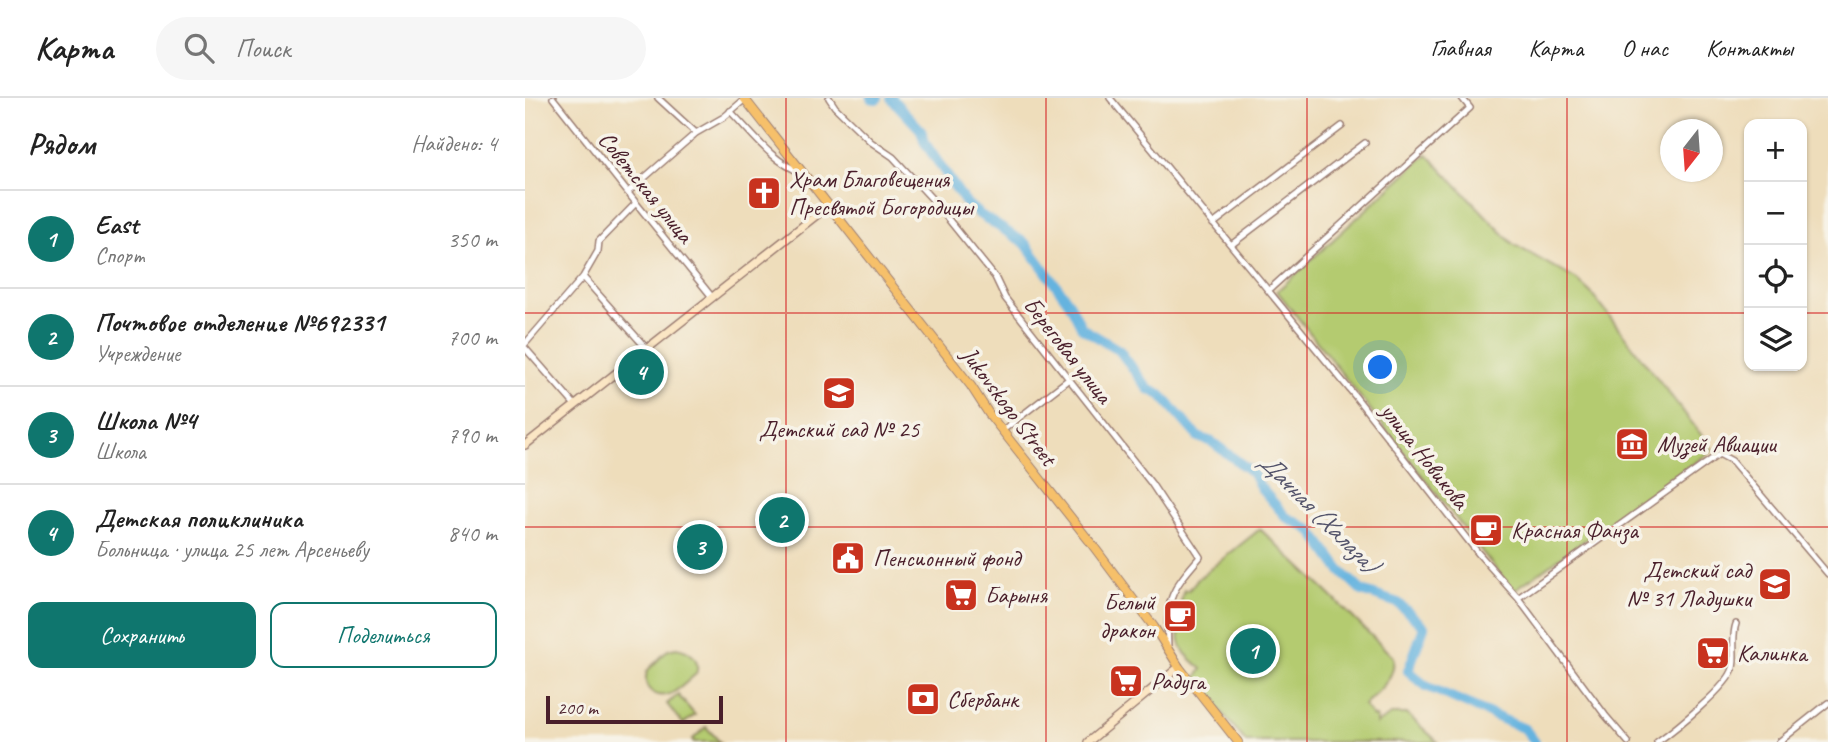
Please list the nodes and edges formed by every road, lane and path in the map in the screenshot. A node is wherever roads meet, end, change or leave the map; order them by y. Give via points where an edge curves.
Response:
1 (553, 98) edge
2 (658, 98) edge
3 (744, 98) edge
4 (829, 98) edge
5 (1110, 98) edge
6 (1462, 98) edge
7 (730, 111) junction
8 (1342, 125) dead end
9 (696, 134) junction
10 (1365, 143) dead end
11 (801, 172) junction
12 (628, 192) junction
13 (636, 203) junction
14 (828, 206) junction
15 (1213, 224) junction
16 (1231, 245) junction
17 (583, 277) junction
18 (1269, 290) junction
19 (712, 297) junction
20 (525, 346) edge
21 (647, 349) junction
22 (1069, 379) junction
23 (575, 405) junction
24 (1003, 430) junction
25 (525, 445) edge
26 (1828, 574) edge
27 (1518, 598) junction
28 (1736, 624) dead end
29 (1168, 651) junction
30 (1179, 667) junction
31 (1828, 703) edge
32 (1088, 742) edge
33 (1238, 742) edge
34 (1628, 742) edge
35 (1657, 742) edge
36 (1779, 742) edge

1 - 12 street, Советская улица
2 - 9 street
3 - 7 street
3 - 11 main road, Jukovskogo Street
4 - 22 street, Береговая улица via 932,199
5 - 15 street, улица Новикова
6 - 18 street via 1470,108
7 - 9 street
7 - 11 street via 773,154
8 - 15 street
9 - 12 street
10 - 16 street
11 - 14 main road, Jukovskogo Street
12 - 13 street, Советская улица
13 - 17 street via 599,241
13 - 19 street, Советская улица
14 - 19 main road
14 - 24 main road, Jukovskogo Street
15 - 16 street, улица Новикова
16 - 18 street, улица Новикова
17 - 20 street
17 - 21 street
18 - 27 street, улица Новикова
19 - 21 main road
20 - 23 street
21 - 23 main road
22 - 24 street
22 - 29 street, Береговая улица via 1151,483 1200,557 1179,580 1171,598
23 - 25 main road
24 - 29 main road, Jukovskogo Street
26 - 27 street via 1732,461 1719,454
27 - 34 street, улица Новикова
28 - 35 street via 1731,675
29 - 30 main road, Jukovskogo Street
30 - 32 main road
30 - 33 main road, Jukovskogo Street
31 - 36 street

